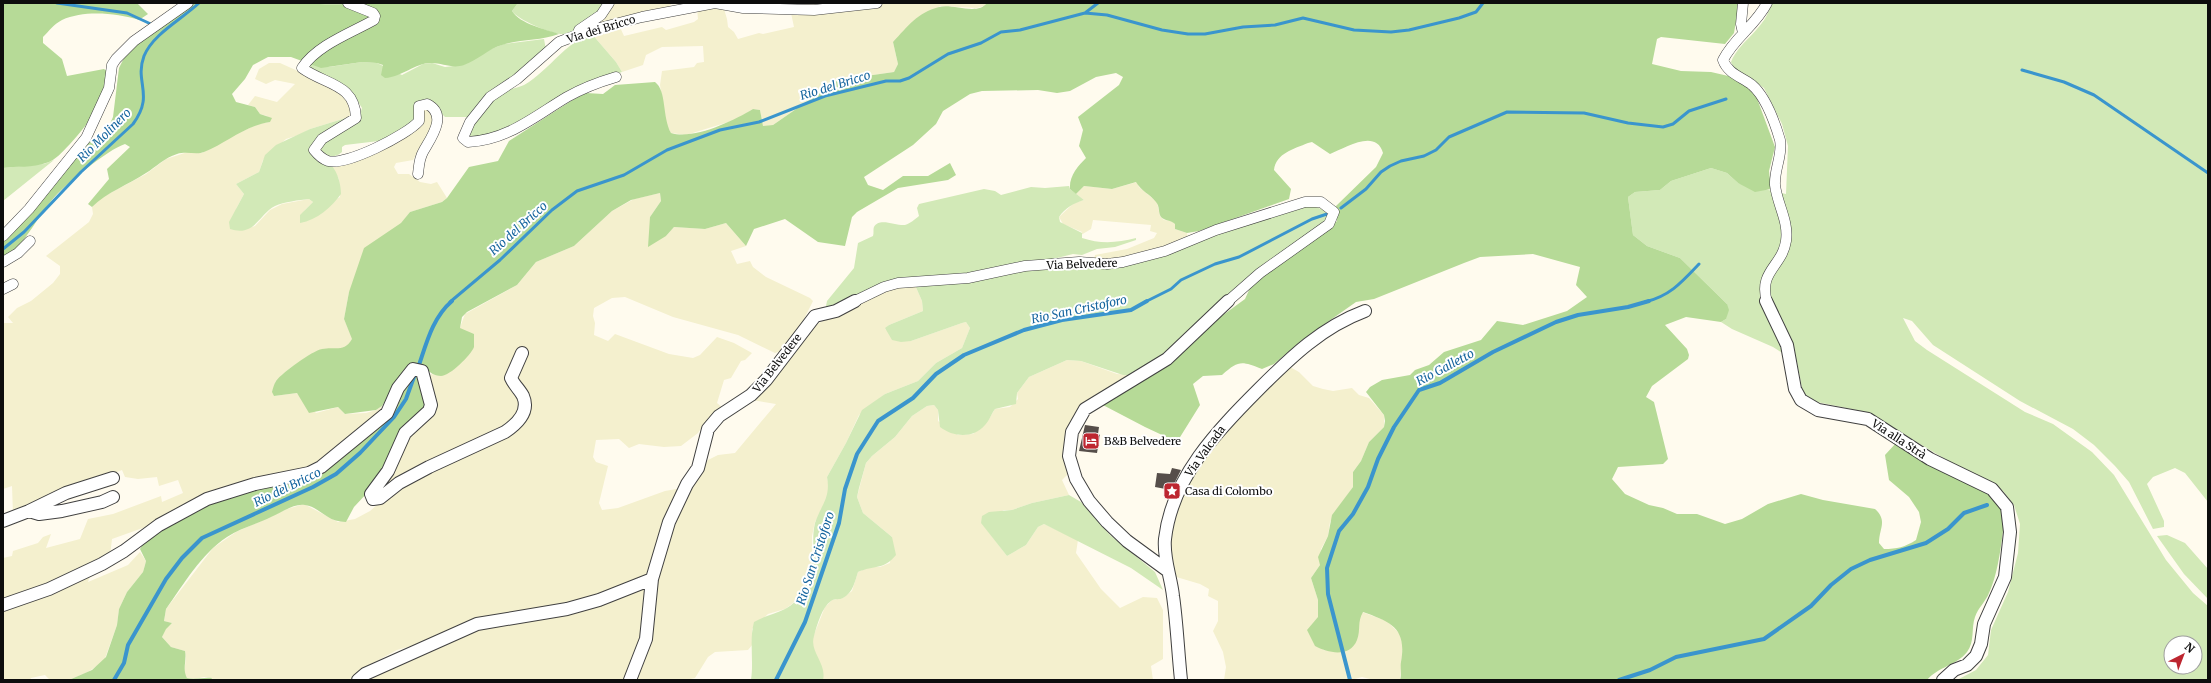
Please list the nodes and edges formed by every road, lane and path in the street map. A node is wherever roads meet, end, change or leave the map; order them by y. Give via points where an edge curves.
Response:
1 (188, 3) edge
2 (348, 3) edge
3 (608, 3) edge
4 (877, 3) edge
5 (1743, 3) edge
6 (1767, 3) edge
7 (1743, 33) junction
8 (560, 42) junction
9 (616, 77) dead end
10 (418, 174) dead end
11 (3, 236) edge
12 (30, 241) dead end
13 (3, 262) edge
14 (13, 284) dead end
15 (3, 289) edge
16 (1365, 311) dead end
17 (522, 352) dead end
18 (113, 478) dead end
19 (113, 497) dead end
20 (29, 511) junction
21 (3, 521) edge
22 (1168, 571) junction
23 (652, 579) junction
24 (3, 605) edge
25 (358, 680) edge
26 (630, 680) edge
27 (1181, 680) edge
28 (1943, 680) edge

1 - 11 street via 134,41 116,59 112,65 102,106 86,138 29,210
2 - 10 street via 373,13 374,20 314,55 302,68 307,73 349,92 356,106 356,118 322,140 314,150 317,156 328,161 353,159 378,145 405,136 419,121 419,106 427,103 436,114 437,123 421,155
3 - 8 street via 601,15
4 - 8 street, Via dei Bricco via 814,10 744,8 715,3 622,21
5 - 7 street
6 - 7 street, Via alla Strà via 1758,20
7 - 28 street, Via alla Strà via 1723,60 1726,67 1758,90 1780,141 1775,186 1787,236 1783,251 1764,284 1768,308 1787,344 1797,395 1818,410 1868,419 1930,459 1992,489 2007,507 2010,532 2005,578 1984,624 1981,644 1976,656 1967,665 1954,670
8 - 9 street, Via dei Bricco via 517,79 490,97 470,122 464,139 476,142 514,131 569,96
12 - 13 street via 18,253
14 - 15 street
16 - 22 street, Via Valcada via 1310,340 1291,356 1236,410 1198,458 1186,476 1169,520 1164,550
17 - 24 street via 511,378 523,396 525,408 518,423 505,432 399,483 380,498 373,499 371,494 388,471 405,433 429,411 431,405 428,386 419,369 413,369 408,374 386,413 321,467 309,473 255,484 206,499 159,525 102,564 49,589
18 - 20 street via 66,493
19 - 20 street via 62,511 39,514
20 - 21 street
22 - 23 street, Via Belvedere via 1107,521 1080,488 1072,472 1068,453 1069,438 1077,419 1085,409 1167,359 1260,273 1329,224 1334,212 1326,204 1306,202 1291,205 1216,230 1165,251 1123,262 1025,266 968,278 898,283 884,287 836,311 815,316 756,390 719,416 708,429 698,468 672,512
22 - 27 street, Via Valcada via 1172,586
23 - 25 street via 599,600 566,609 477,624 365,674
23 - 26 street, Via Belvedere via 646,639

